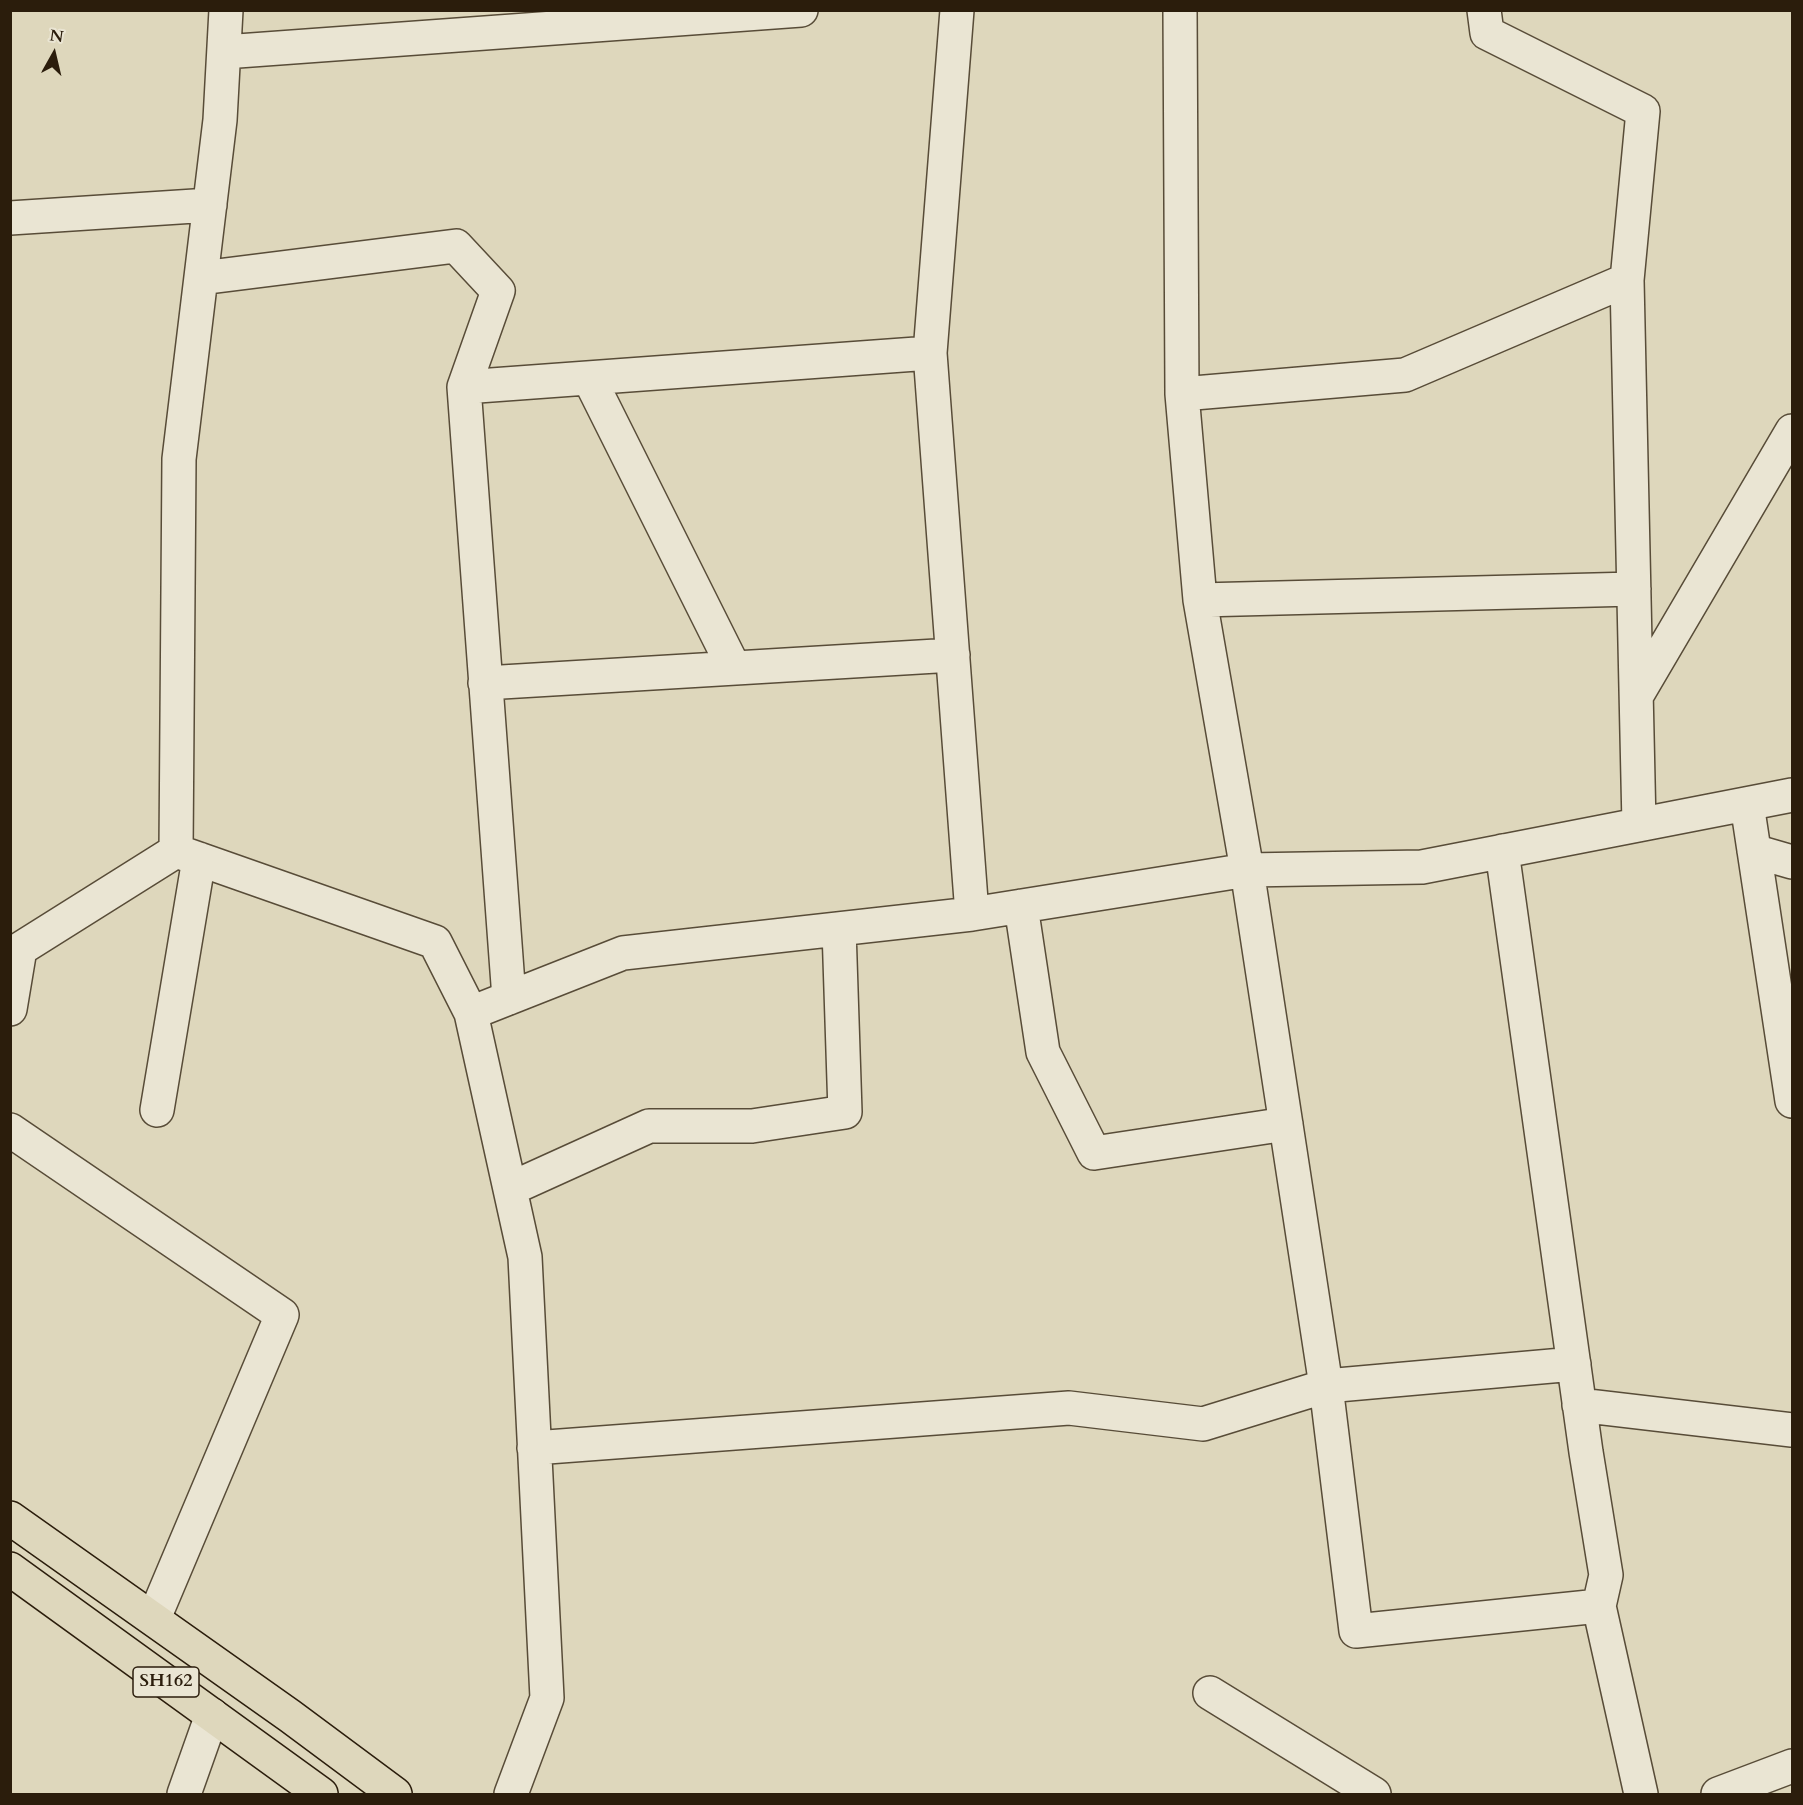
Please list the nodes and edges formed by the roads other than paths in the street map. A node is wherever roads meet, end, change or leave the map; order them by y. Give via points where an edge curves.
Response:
1 (226, 10) edge
2 (801, 10) edge
3 (957, 10) edge
4 (1180, 10) edge
5 (1485, 10) edge
6 (741, 13) edge
7 (533, 20) edge
8 (224, 52) junction
9 (210, 204) junction
10 (10, 218) edge
11 (201, 278) junction
12 (1627, 280) junction
13 (930, 353) junction
14 (589, 378) junction
15 (464, 387) junction
16 (1182, 394) junction
17 (1792, 432) edge
18 (1634, 589) junction
19 (1200, 600) junction
20 (953, 655) junction
21 (734, 668) junction
22 (485, 683) junction
23 (1637, 695) junction
24 (1792, 795) edge
25 (1747, 804) junction
26 (1639, 825) junction
27 (1502, 851) junction
28 (1754, 851) junction
29 (188, 855) junction
30 (1792, 862) edge
31 (1247, 870) junction
32 (1021, 906) junction
33 (972, 914) junction
34 (839, 929) junction
35 (509, 998) junction
36 (10, 1009) edge
37 (471, 1013) junction
38 (1792, 1101) edge
39 (157, 1110) dead end
40 (1286, 1124) junction
41 (10, 1130) edge
42 (510, 1189) junction
43 (1574, 1364) junction
44 (1326, 1386) junction
45 (1580, 1405) junction
46 (1792, 1430) edge
47 (534, 1448) junction
48 (10, 1518) edge
49 (10, 1569) edge
50 (1599, 1606) junction
51 (153, 1618) junction
52 (1209, 1693) dead end
53 (212, 1715) junction
54 (1792, 1766) edge
55 (184, 1794) edge
56 (321, 1794) edge
57 (395, 1794) edge
58 (511, 1794) edge
59 (1374, 1794) edge
60 (1641, 1794) edge
61 (1718, 1794) edge

1 - 8 street
2 - 6 street
3 - 13 street
4 - 16 street
5 - 12 street via 1487,33 1643,111
6 - 7 street
7 - 8 street
8 - 9 street
9 - 10 street
9 - 11 street
11 - 15 street via 456,246 498,291
11 - 29 street via 179,459
12 - 16 street via 1405,375
12 - 18 street
13 - 14 street
13 - 20 street
14 - 15 street
14 - 21 street
15 - 22 street
16 - 19 street
17 - 23 street
18 - 19 street
18 - 23 street
19 - 31 street
20 - 21 street
20 - 33 street
21 - 22 street
22 - 35 street
23 - 26 street
24 - 25 street
25 - 26 street
25 - 28 street
26 - 27 street
27 - 31 street via 1422,867
27 - 43 street
28 - 30 street
28 - 38 street
29 - 36 street via 20,949
29 - 37 street via 435,942
29 - 39 street
31 - 32 street
31 - 40 street
32 - 33 street
32 - 40 street via 1043,1052 1094,1153
33 - 34 street
34 - 35 street via 623,953
34 - 42 street via 845,1112 752,1126 649,1126
35 - 37 street
37 - 42 street
40 - 44 street
41 - 51 street via 282,1315
42 - 47 street via 525,1257
43 - 44 street
43 - 45 street
44 - 47 street via 1203,1424 1069,1408
44 - 50 street via 1356,1631
45 - 46 street
45 - 50 street via 1606,1575
47 - 58 street via 547,1698
48 - 51 main road
49 - 53 main road, SH162
50 - 60 street
51 - 57 main road
52 - 59 street
53 - 55 street
53 - 56 main road, SH162
54 - 61 street

